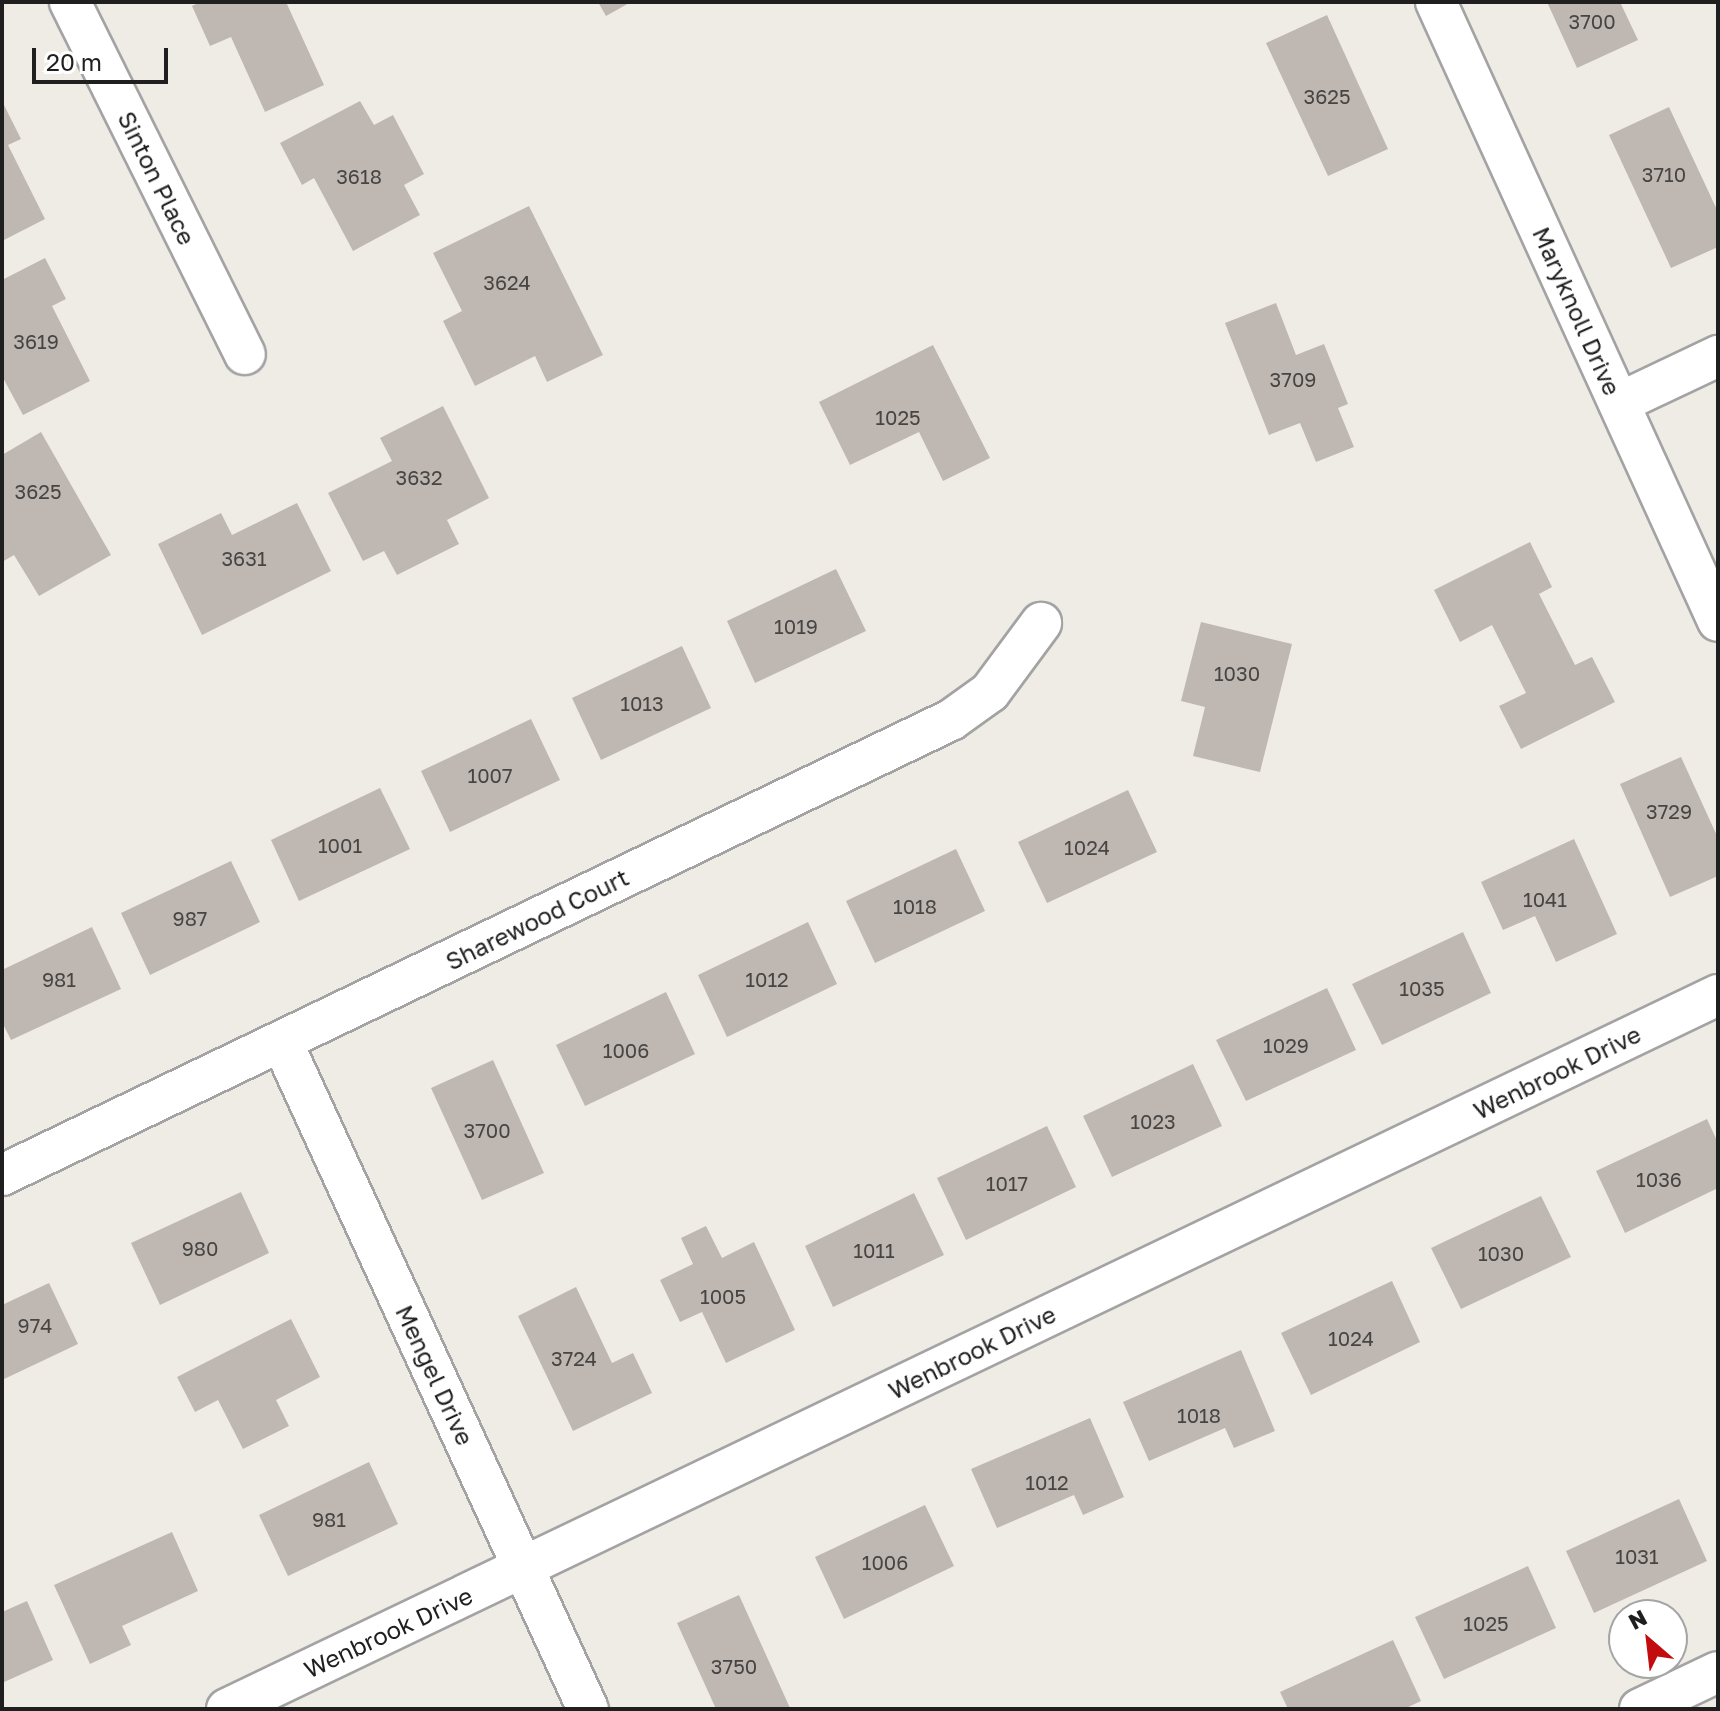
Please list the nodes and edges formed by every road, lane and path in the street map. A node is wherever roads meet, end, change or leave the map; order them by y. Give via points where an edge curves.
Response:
1 (70, 2) edge
2 (1436, 2) edge
3 (245, 354) dead end
4 (1718, 356) edge
5 (1619, 403) junction
6 (1718, 621) edge
7 (1041, 623) dead end
8 (1718, 995) edge
9 (282, 1042) junction
10 (2, 1175) edge
11 (524, 1569) junction
12 (1718, 1672) edge
13 (227, 1709) edge
14 (588, 1709) edge
15 (1640, 1709) edge

1 - 3 street, Sinton Place
2 - 5 street, Maryknoll Drive
4 - 5 street
5 - 6 street, Maryknoll Drive
7 - 9 street, Sharewood Court via 990,692 951,720
8 - 11 street, Wenbrook Drive
9 - 10 street, Sharewood Court
9 - 11 street, Mengel Drive
11 - 13 street, Wenbrook Drive
11 - 14 street, Mengel Drive
12 - 15 street

